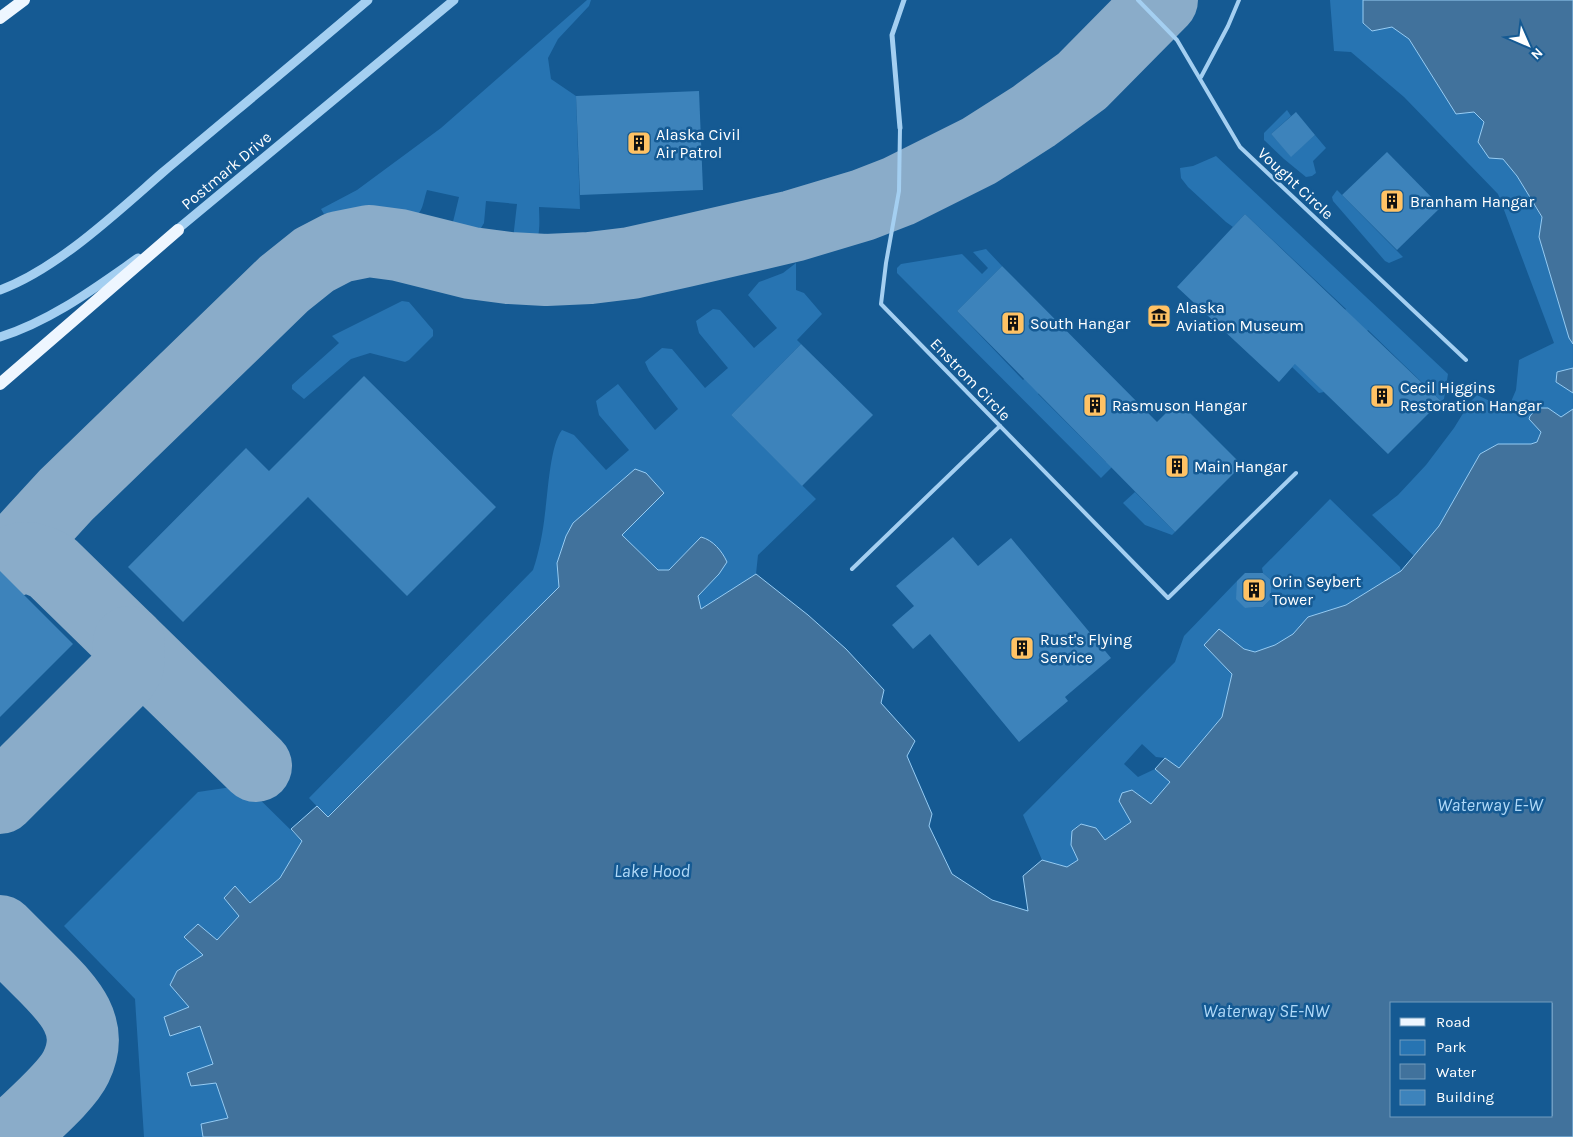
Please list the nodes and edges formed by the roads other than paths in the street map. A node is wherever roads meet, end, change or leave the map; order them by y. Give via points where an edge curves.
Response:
1 (24, 0) edge
2 (368, 0) edge
3 (454, 0) edge
4 (904, 0) edge
5 (1138, 0) edge
6 (1239, 0) edge
7 (0, 18) edge
8 (1200, 77) junction
9 (900, 128) joint
10 (178, 230) junction
11 (0, 290) edge
12 (0, 337) edge
13 (1466, 360) dead end
14 (0, 384) edge
15 (1000, 426) junction
16 (1296, 473) dead end
17 (852, 569) dead end

1 - 7 main road
2 - 11 street via 105,222 42,268
3 - 10 street, Postmark Drive
4 - 9 street via 892,35
5 - 8 lane, Vought Circle via 1177,40
6 - 8 lane
8 - 13 lane, Vought Circle via 1240,147
9 - 15 lane, Enstrom Circle via 899,191 881,304
10 - 12 street, Postmark Drive via 68,305
10 - 14 main road
15 - 16 lane, Enstrom Circle via 1168,598
15 - 17 lane

